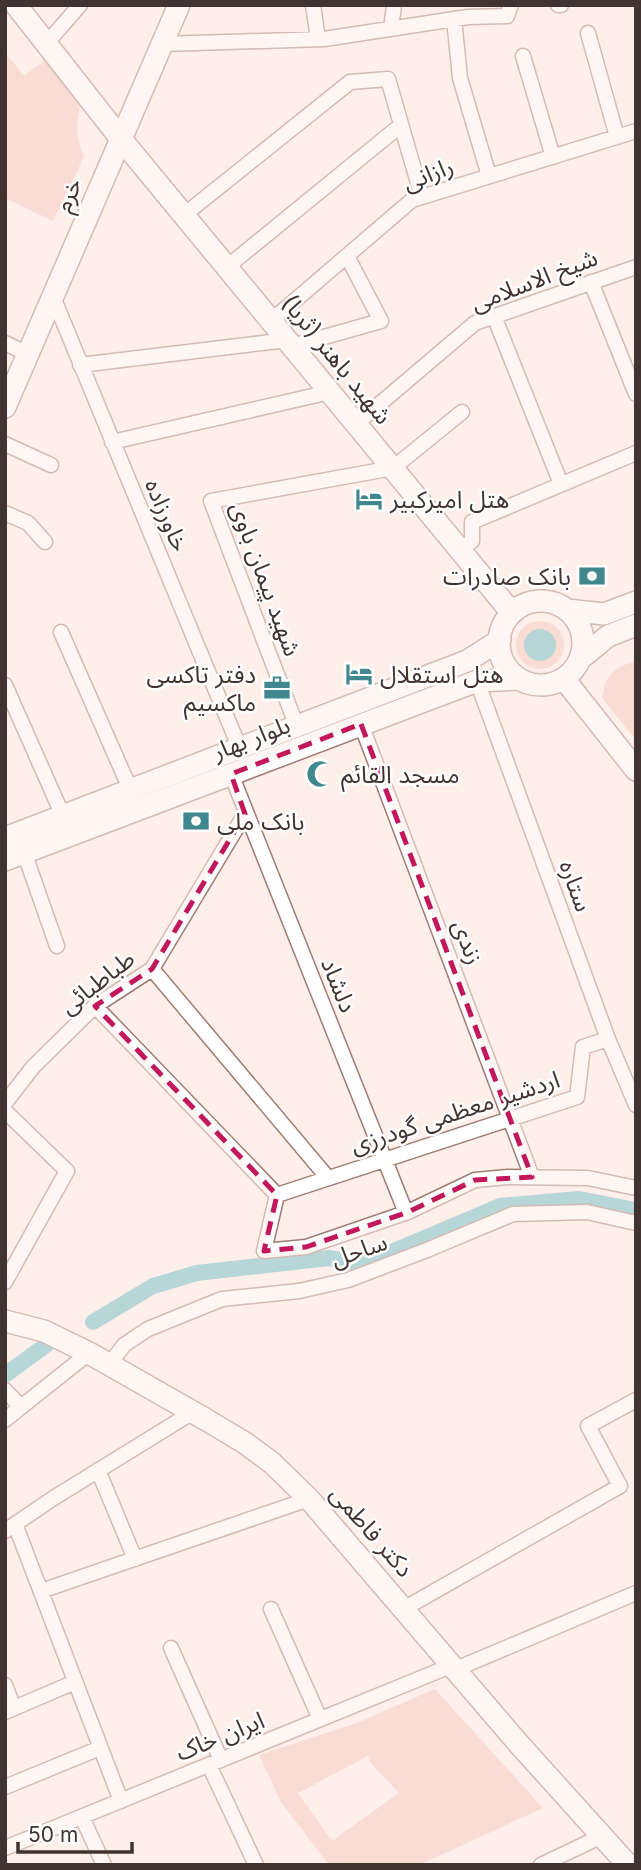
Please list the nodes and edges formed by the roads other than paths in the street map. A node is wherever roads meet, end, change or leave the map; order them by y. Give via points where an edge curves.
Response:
1 (16, 5) edge
2 (79, 5) edge
3 (179, 5) edge
4 (313, 5) edge
5 (394, 5) edge
6 (511, 5) edge
7 (464, 14) edge
8 (391, 29) junction
9 (588, 33) dead end
10 (318, 39) junction
11 (46, 44) junction
12 (162, 44) junction
13 (523, 56) dead end
14 (401, 125) junction
15 (636, 131) edge
16 (617, 137) junction
17 (121, 139) junction
18 (553, 157) junction
19 (489, 176) junction
20 (422, 197) junction
21 (184, 215) junction
22 (347, 256) junction
23 (227, 267) junction
24 (636, 267) edge
25 (591, 282) junction
26 (53, 297) junction
27 (495, 316) junction
28 (271, 321) junction
29 (5, 343) edge
30 (290, 343) junction
31 (28, 354) junction
32 (80, 365) junction
33 (330, 392) junction
34 (636, 394) edge
35 (5, 407) edge
36 (462, 411) dead end
37 (356, 424) junction
38 (112, 442) junction
39 (5, 444) edge
40 (636, 453) edge
41 (51, 465) dead end
42 (393, 468) junction
43 (561, 484) junction
44 (5, 513) edge
45 (46, 542) dead end
46 (461, 549) junction
47 (636, 602) edge
48 (567, 610) junction
49 (512, 613) junction
50 (636, 625) edge
51 (61, 632) dead end
52 (500, 640) junction
53 (580, 659) junction
54 (519, 679) junction
55 (564, 679) junction
56 (477, 681) junction
57 (5, 685) edge
58 (361, 724) junction
59 (297, 727) junction
60 (240, 749) junction
61 (636, 770) edge
62 (230, 774) junction
63 (131, 791) junction
64 (246, 814) junction
65 (63, 816) junction
66 (5, 838) edge
67 (15, 856) edge
68 (57, 946) dead end
69 (152, 969) junction
70 (95, 1006) junction
71 (608, 1039) junction
72 (5, 1103) edge
73 (636, 1105) edge
74 (5, 1111) edge
75 (510, 1119) junction
76 (385, 1160) junction
77 (532, 1177) junction
78 (328, 1178) junction
79 (636, 1188) edge
80 (277, 1195) junction
81 (406, 1213) junction
82 (636, 1223) edge
83 (5, 1282) edge
84 (5, 1321) edge
85 (89, 1353) junction
86 (109, 1365) junction
87 (5, 1390) edge
88 (636, 1400) edge
89 (20, 1407) junction
90 (193, 1412) junction
91 (5, 1420) edge
92 (98, 1470) junction
93 (309, 1499) junction
94 (10, 1528) edge
95 (135, 1559) junction
96 (41, 1591) junction
97 (636, 1593) edge
98 (405, 1608) junction
99 (271, 1609) dead end
100 (171, 1648) dead end
101 (455, 1667) junction
102 (75, 1682) junction
103 (5, 1685) edge
104 (10, 1710) edge
105 (320, 1719) junction
106 (100, 1748) junction
107 (215, 1762) junction
108 (5, 1786) edge
109 (121, 1801) junction
110 (82, 1817) junction
111 (602, 1836) junction
112 (5, 1848) edge
113 (104, 1865) edge
114 (256, 1865) edge
115 (541, 1865) edge
116 (628, 1865) edge

1 - 11 street, شهید باهنر (ثریا)
2 - 11 street
3 - 12 street, خرم
4 - 10 street
5 - 8 street
6 - 7 street via 507,16
7 - 8 street
7 - 19 street via 460,78
8 - 10 street
9 - 16 street
10 - 12 street
11 - 17 street, شهید باهنر (ثریا)
12 - 17 street, خرم
13 - 18 street
14 - 20 street
14 - 21 street via 388,79 350,82
14 - 23 street
15 - 16 street, رازانی
16 - 18 street, رازانی
17 - 21 street, شهید باهنر (ثریا)
17 - 26 street, خرم
18 - 19 street, رازانی
19 - 20 street, رازانی
20 - 22 street, رازانی via 412,200
21 - 23 street, شهید باهنر (ثریا)
22 - 28 street, رازانی
22 - 30 street via 381,321
23 - 28 street, شهید باهنر (ثریا)
24 - 25 street, شیخ الاسلامی
25 - 27 street, شیخ الاسلامی
25 - 34 street
26 - 31 street, خرم
26 - 32 street, خاورزاده
27 - 37 street, شیخ الاسلامی via 475,323
27 - 43 street
28 - 30 street, شهید باهنر (ثریا)
29 - 31 street
30 - 32 street
30 - 33 street, شهید باهنر (ثریا)
31 - 35 street, خرم
32 - 38 street, خاورزاده
33 - 37 street, شهید باهنر (ثریا)
33 - 38 street
36 - 42 street
37 - 42 street, شهید باهنر (ثریا)
38 - 60 street, خاورزاده
39 - 41 street
40 - 43 street
42 - 46 street, شهید باهنر (ثریا)
42 - 59 street, شهید پیمان باوی via 211,501
43 - 46 street via 472,522 471,541
44 - 45 street via 27,523
46 - 49 street, شهید باهنر (ثریا)
47 - 48 street via 604,614
48 - 49 street via 533,602
48 - 53 street via 582,632
49 - 52 street
50 - 53 street via 608,636
51 - 63 street
52 - 54 street via 504,662
52 - 59 street, بلوار بهار via 467,662
53 - 55 street
54 - 55 street via 542,685
54 - 56 street, بلوار بهار
55 - 61 street
56 - 58 street, بلوار بهار
56 - 71 street, ستاره
57 - 65 street
58 - 62 street, بلوار بهار
58 - 75 street, زندی
59 - 60 street, بلوار بهار
60 - 63 street, بلوار بهار
62 - 64 street, دلشاد
62 - 67 street, بلوار بهار
63 - 65 street, بلوار بهار
64 - 69 street, طباطبائی
64 - 76 street, دلشاد
65 - 66 street, بلوار بهار
67 - 68 street
69 - 70 street, طباطبائی
69 - 78 street
70 - 72 street, طباطبائی via 33,1067
70 - 80 street
71 - 73 street, ستاره
71 - 75 street, اردشیر معظمی گودرزی via 583,1047 577,1097
74 - 83 street via 67,1171
75 - 76 street, اردشیر معظمی گودرزی
75 - 77 street, زندی
76 - 78 street, اردشیر معظمی گودرزی
76 - 81 street, دلشاد
77 - 79 street, ساحل via 588,1178
77 - 81 street, ساحل via 475,1180
78 - 80 street, اردشیر معظمی گودرزی
80 - 81 street, ساحل via 264,1251 306,1247
82 - 86 street, ساحل via 587,1212 513,1214 348,1280 299,1291 222,1299 148,1329 124,1345
84 - 85 street, دکتر فاطمی via 44,1331
85 - 86 street, دکتر فاطمی
85 - 89 street
86 - 90 street, دکتر فاطمی
87 - 89 street
88 - 98 street via 587,1426 621,1486
89 - 91 street
90 - 92 street
90 - 93 street, دکتر فاطمی via 245,1443
92 - 94 street
92 - 95 street
93 - 95 street
93 - 98 street, دکتر فاطمی
94 - 96 street
95 - 96 street
96 - 102 street
97 - 101 street, ایران خاک
98 - 101 street, دکتر فاطمی
99 - 105 street
100 - 107 street
101 - 105 street, ایران خاک
101 - 111 street, دکتر فاطمی
102 - 104 street
102 - 106 street
103 - 104 street
105 - 107 street, ایران خاک
106 - 108 street
106 - 109 street
107 - 109 street, ایران خاک
107 - 114 street
109 - 110 street, ایران خاک
110 - 112 street, ایران خاک
110 - 113 street
111 - 115 street
111 - 116 street, دکتر فاطمی

